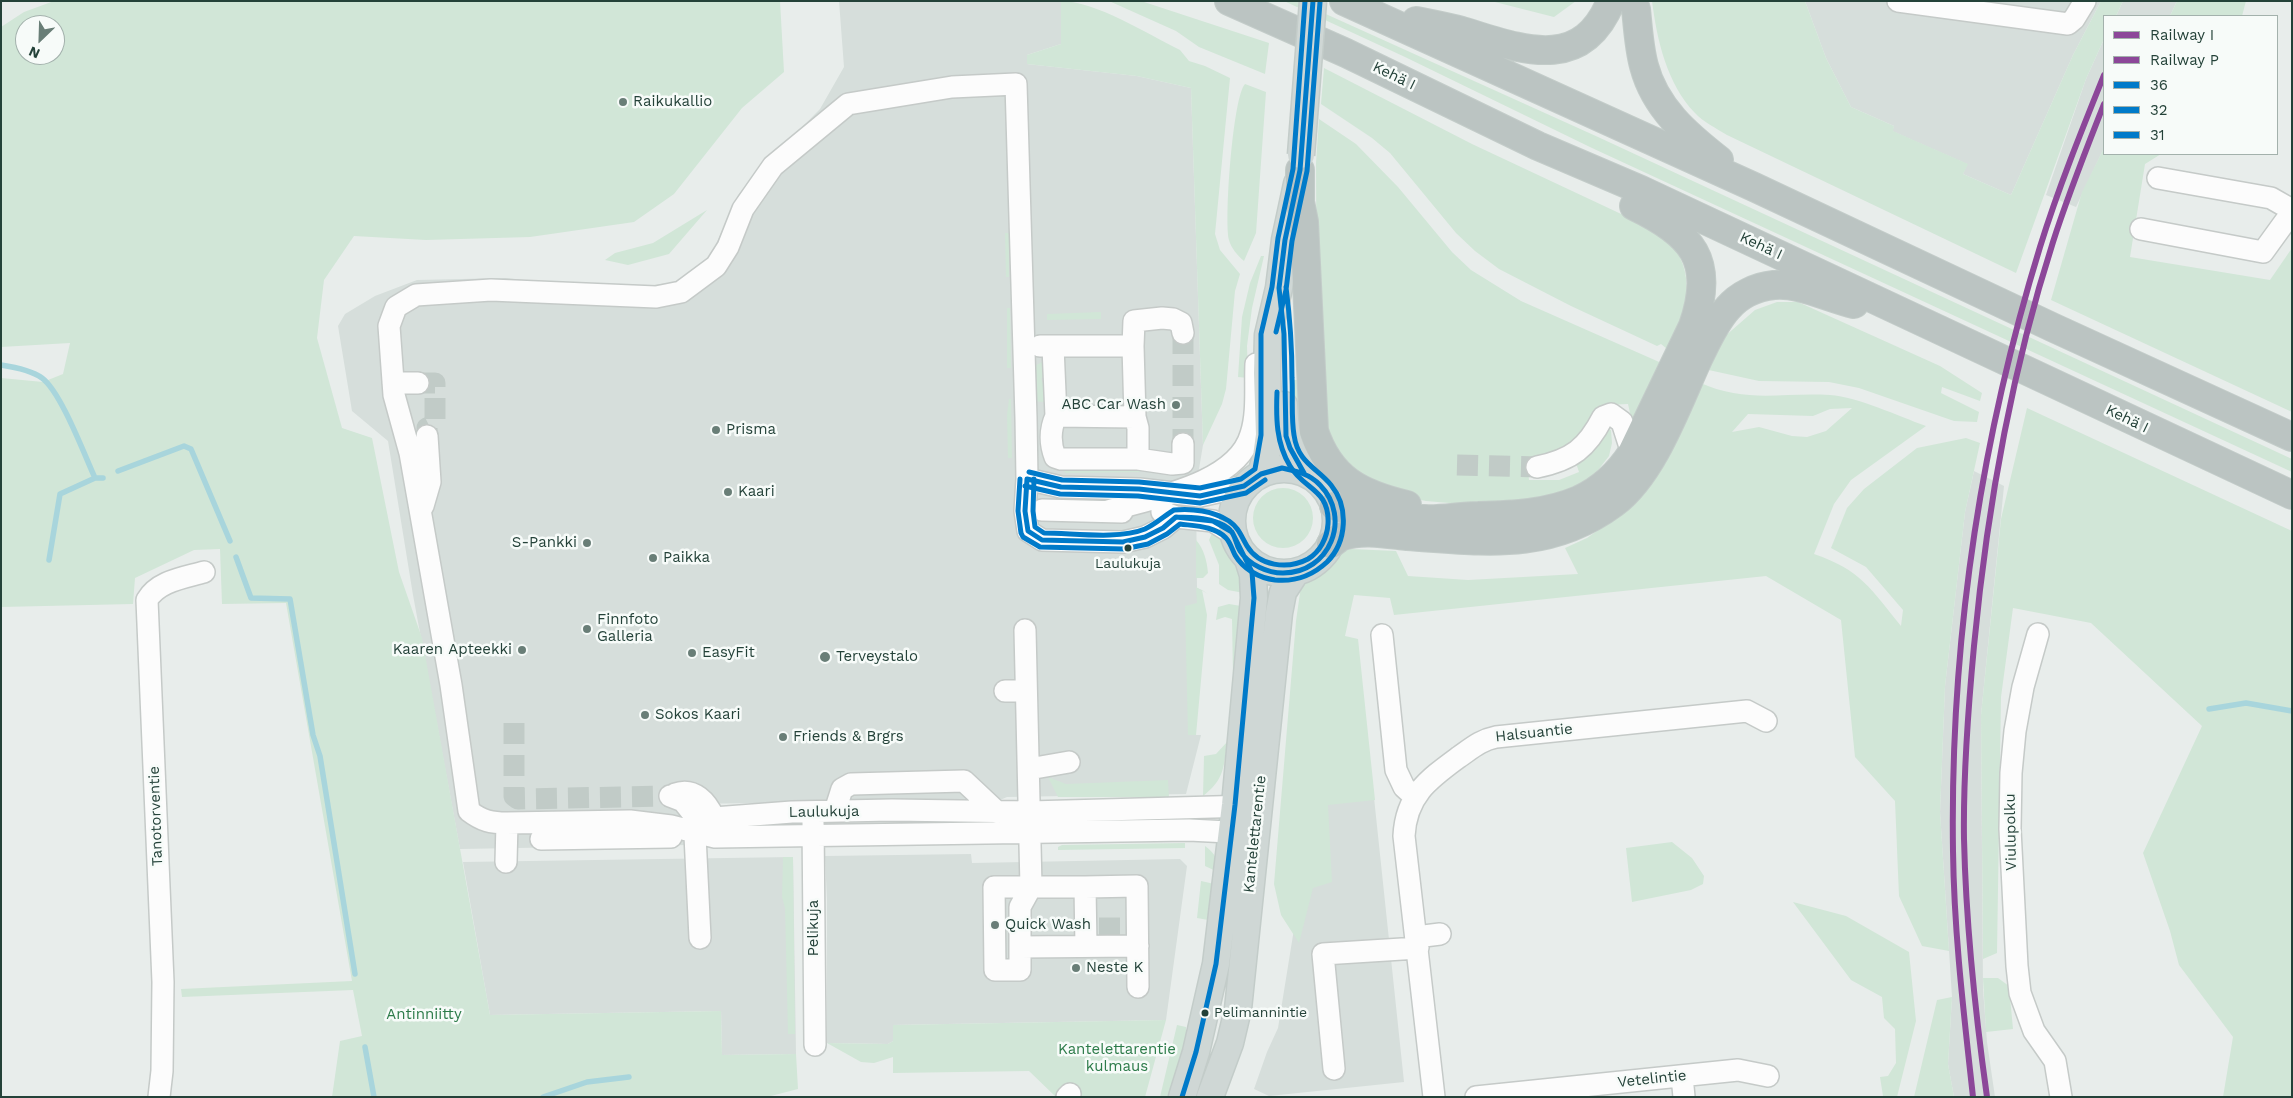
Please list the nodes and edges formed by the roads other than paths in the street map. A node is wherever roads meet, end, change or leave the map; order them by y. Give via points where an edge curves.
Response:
1 (1229, 1) edge
2 (1313, 1) edge
3 (1898, 1) edge
4 (2085, 1) edge
5 (1623, 3) edge
6 (1354, 5) edge
7 (1538, 146) junction
8 (1300, 162) junction
9 (2158, 178) dead end
10 (1754, 187) junction
11 (2292, 211) edge
12 (2141, 229) dead end
13 (1279, 288) junction
14 (1921, 320) junction
15 (1183, 333) dead end
16 (1268, 335) junction
17 (1025, 345) junction
18 (1134, 346) junction
19 (1053, 347) junction
20 (393, 383) junction
21 (418, 383) tunnel mouth
22 (1056, 416) junction
23 (1134, 417) junction
24 (427, 436) tunnel mouth
25 (2292, 437) edge
26 (1183, 444) tunnel mouth
27 (1632, 453) junction
28 (1138, 459) junction
29 (1538, 467) tunnel mouth
30 (1304, 473) junction
31 (1027, 479) junction
32 (1252, 480) junction
33 (1169, 493) junction
34 (2292, 495) edge
35 (1334, 506) junction
36 (1042, 510) dead end
37 (1108, 511) junction
38 (421, 513) junction
39 (1478, 516) junction
40 (1176, 517) junction
41 (1232, 533) junction
42 (1331, 544) junction
43 (1248, 560) junction
44 (204, 572) dead end
45 (1296, 572) junction
46 (1025, 630) dead end
47 (2038, 634) dead end
48 (1382, 635) dead end
49 (1766, 721) dead end
50 (1069, 762) dead end
51 (1029, 769) junction
52 (981, 796) junction
53 (864, 797) dead end
54 (1415, 797) junction
55 (1246, 806) junction
56 (813, 811) junction
57 (835, 811) junction
58 (997, 812) junction
59 (714, 818) junction
60 (507, 823) junction
61 (1030, 823) junction
62 (696, 833) junction
63 (1244, 833) junction
64 (813, 836) junction
65 (541, 839) dead end
66 (506, 862) dead end
67 (1085, 886) junction
68 (1031, 887) junction
69 (1090, 934) junction
70 (1133, 934) junction
71 (1440, 934) dead end
72 (700, 938) dead end
73 (1417, 942) junction
74 (1020, 946) junction
75 (1138, 987) dead end
76 (815, 1045) dead end
77 (1334, 1069) dead end
78 (1768, 1076) dead end
79 (1683, 1086) edge
80 (159, 1097) edge
81 (1182, 1097) edge
82 (1210, 1097) edge
83 (1434, 1097) edge
84 (1476, 1097) edge
85 (2061, 1097) edge

1 - 7 highway, Kehä I via 1346,53
2 - 8 main road, bridge
3 - 4 street via 2068,24
5 - 6 highway via 1605,16 1592,33 1571,46 1549,51 1516,48
5 - 10 highway via 1644,66 1660,101 1685,133
6 - 10 highway
7 - 14 highway, Kehä I via 1641,190
7 - 27 highway via 1673,227 1686,238 1697,257 1699,308
8 - 13 main road
8 - 39 highway via 1312,419 1321,450 1343,478 1374,496 1412,507
9 - 11 street via 2271,198
10 - 25 highway
11 - 12 street via 2263,252
13 - 16 main road
13 - 30 main road via 1284,334 1286,436
14 - 34 highway, Kehä I
14 - 42 highway via 1776,284 1753,290 1728,308 1716,325 1655,451 1637,481 1616,502 1588,520 1560,532 1528,539 1472,540 1368,533 1343,536
15 - 18 street via 1181,324 1173,319 1134,321
16 - 32 main road via 1270,436 1266,457
16 - 33 street via 1256,362 1252,433 1243,452 1218,475
17 - 19 street
17 - 20 street via 1016,84 952,87 848,104 773,166 743,209 728,247 716,266 681,292 656,297 490,290 416,295 396,307 389,326
17 - 31 street
18 - 19 street
18 - 23 street
19 - 22 street
20 - 21 street
20 - 38 street
22 - 23 street
22 - 28 street via 1051,439 1055,457
23 - 28 street via 1138,428
24 - 38 street via 430,482
26 - 28 street via 1182,463
27 - 29 street via 1622,422 1611,414 1603,417 1592,437 1580,449 1557,463
27 - 39 highway via 1602,486 1580,500 1515,516
30 - 32 main road via 1282,468
30 - 35 main road via 1323,486
31 - 33 street via 1061,487
31 - 40 street via 1025,510 1028,531 1042,540 1122,542 1145,537
32 - 33 street via 1200,496
32 - 41 main road via 1233,508
33 - 37 street
35 - 39 highway via 1368,514 1424,519
35 - 42 main road via 1336,526
36 - 37 street
37 - 40 street via 1161,512
38 - 60 street, Laulukuja via 469,811 489,823
40 - 41 street via 1214,521
41 - 43 main road
42 - 45 main road via 1316,562
43 - 45 main road via 1270,572
43 - 55 main road, Kantelettarentie via 1253,575 1254,598
44 - 80 street, Tanotorventie via 160,586 147,600 163,982
45 - 55 main road, Kantelettarentie via 1280,602
46 - 51 street via 1016,691
47 - 85 street, Viulupolku via 2015,731 2010,802 2017,966 2020,993 2034,1031 2055,1061
48 - 54 street via 1396,770 1404,787
49 - 54 street, Halsuantie via 1747,711 1496,736 1484,740 1429,779
50 - 51 street
51 - 61 street
52 - 53 street
52 - 57 street via 964,781 851,784 842,790
52 - 58 street
54 - 73 street, Halsuantie via 1404,823 1404,836
55 - 61 street, Laulukuja via 1155,810
55 - 63 main road, Kantelettarentie
56 - 57 street, Laulukuja
56 - 59 street, Laulukuja
56 - 64 street, Pelikuja
57 - 58 street, Laulukuja
58 - 61 street, Laulukuja
59 - 62 street
59 - 62 street via 708,806 696,795 682,791 670,796 689,807 694,815
60 - 62 street, Laulukuja via 630,821
60 - 66 street
61 - 63 street, Laulukuja
61 - 64 street, Laulukuja
61 - 68 street
62 - 64 street, Laulukuja via 715,837
62 - 65 street via 675,837
62 - 72 street
63 - 81 main road, Kantelettarentie via 1196,1052
63 - 82 main road, Kantelettarentie via 1238,1009 1230,1043
64 - 76 street, Pelikuja
67 - 68 street
67 - 69 street
67 - 70 street via 1137,886
68 - 74 street via 1020,906
68 - 74 street via 994,887 995,970 1020,970
69 - 70 street
69 - 74 street
70 - 75 street
71 - 73 street
73 - 77 street via 1323,954
73 - 83 street, Halsuantie
78 - 79 street, Vetelintie via 1738,1070
79 - 84 street, Vetelintie

